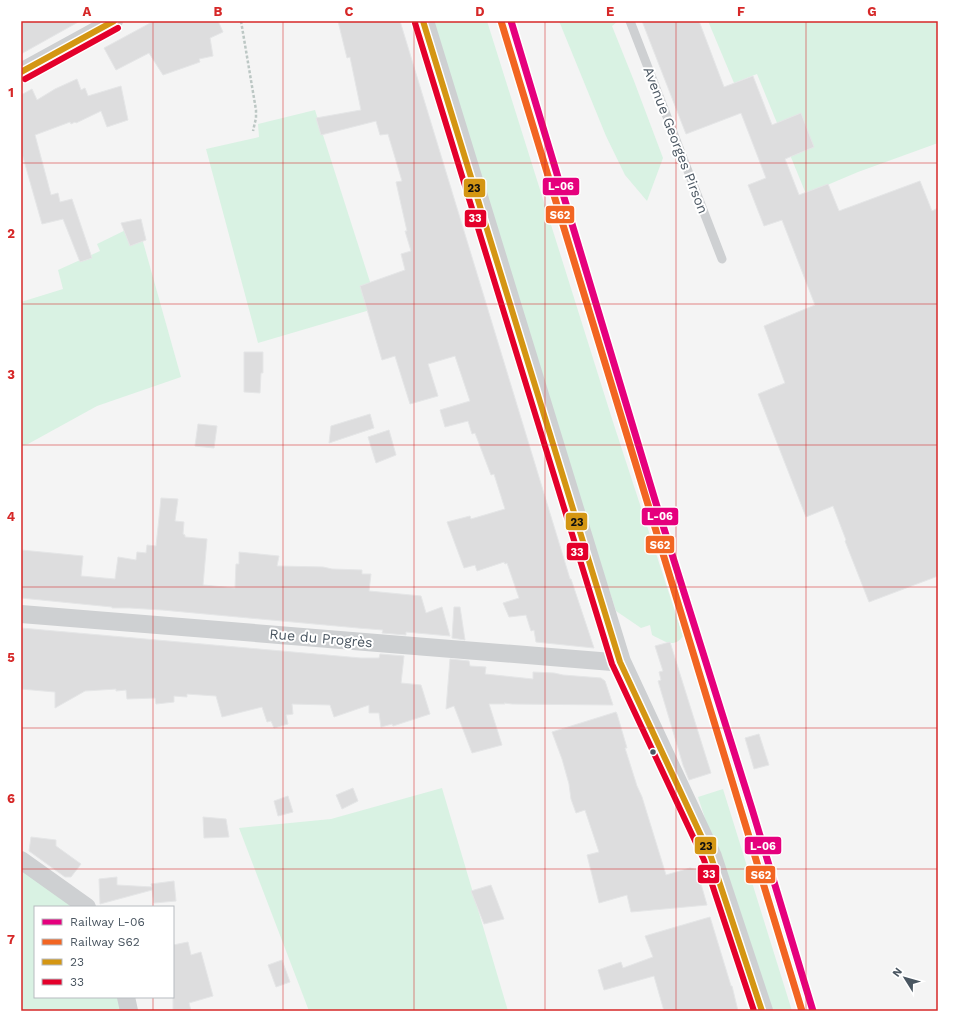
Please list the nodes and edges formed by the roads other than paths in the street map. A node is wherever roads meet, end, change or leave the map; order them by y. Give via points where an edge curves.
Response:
1 (114, 21) edge
2 (423, 21) edge
3 (630, 21) edge
4 (21, 72) edge
5 (722, 259) dead end
6 (21, 614) edge
7 (620, 662) junction
8 (21, 860) edge
9 (86, 906) edge
10 (126, 998) edge
11 (129, 1011) edge
12 (762, 1011) edge

1 - 4 street
2 - 7 street
3 - 5 lane, Avenue Georges Pirson
6 - 7 street, Rue du Progrès
7 - 12 street via 711,858
8 - 9 street
10 - 11 street

